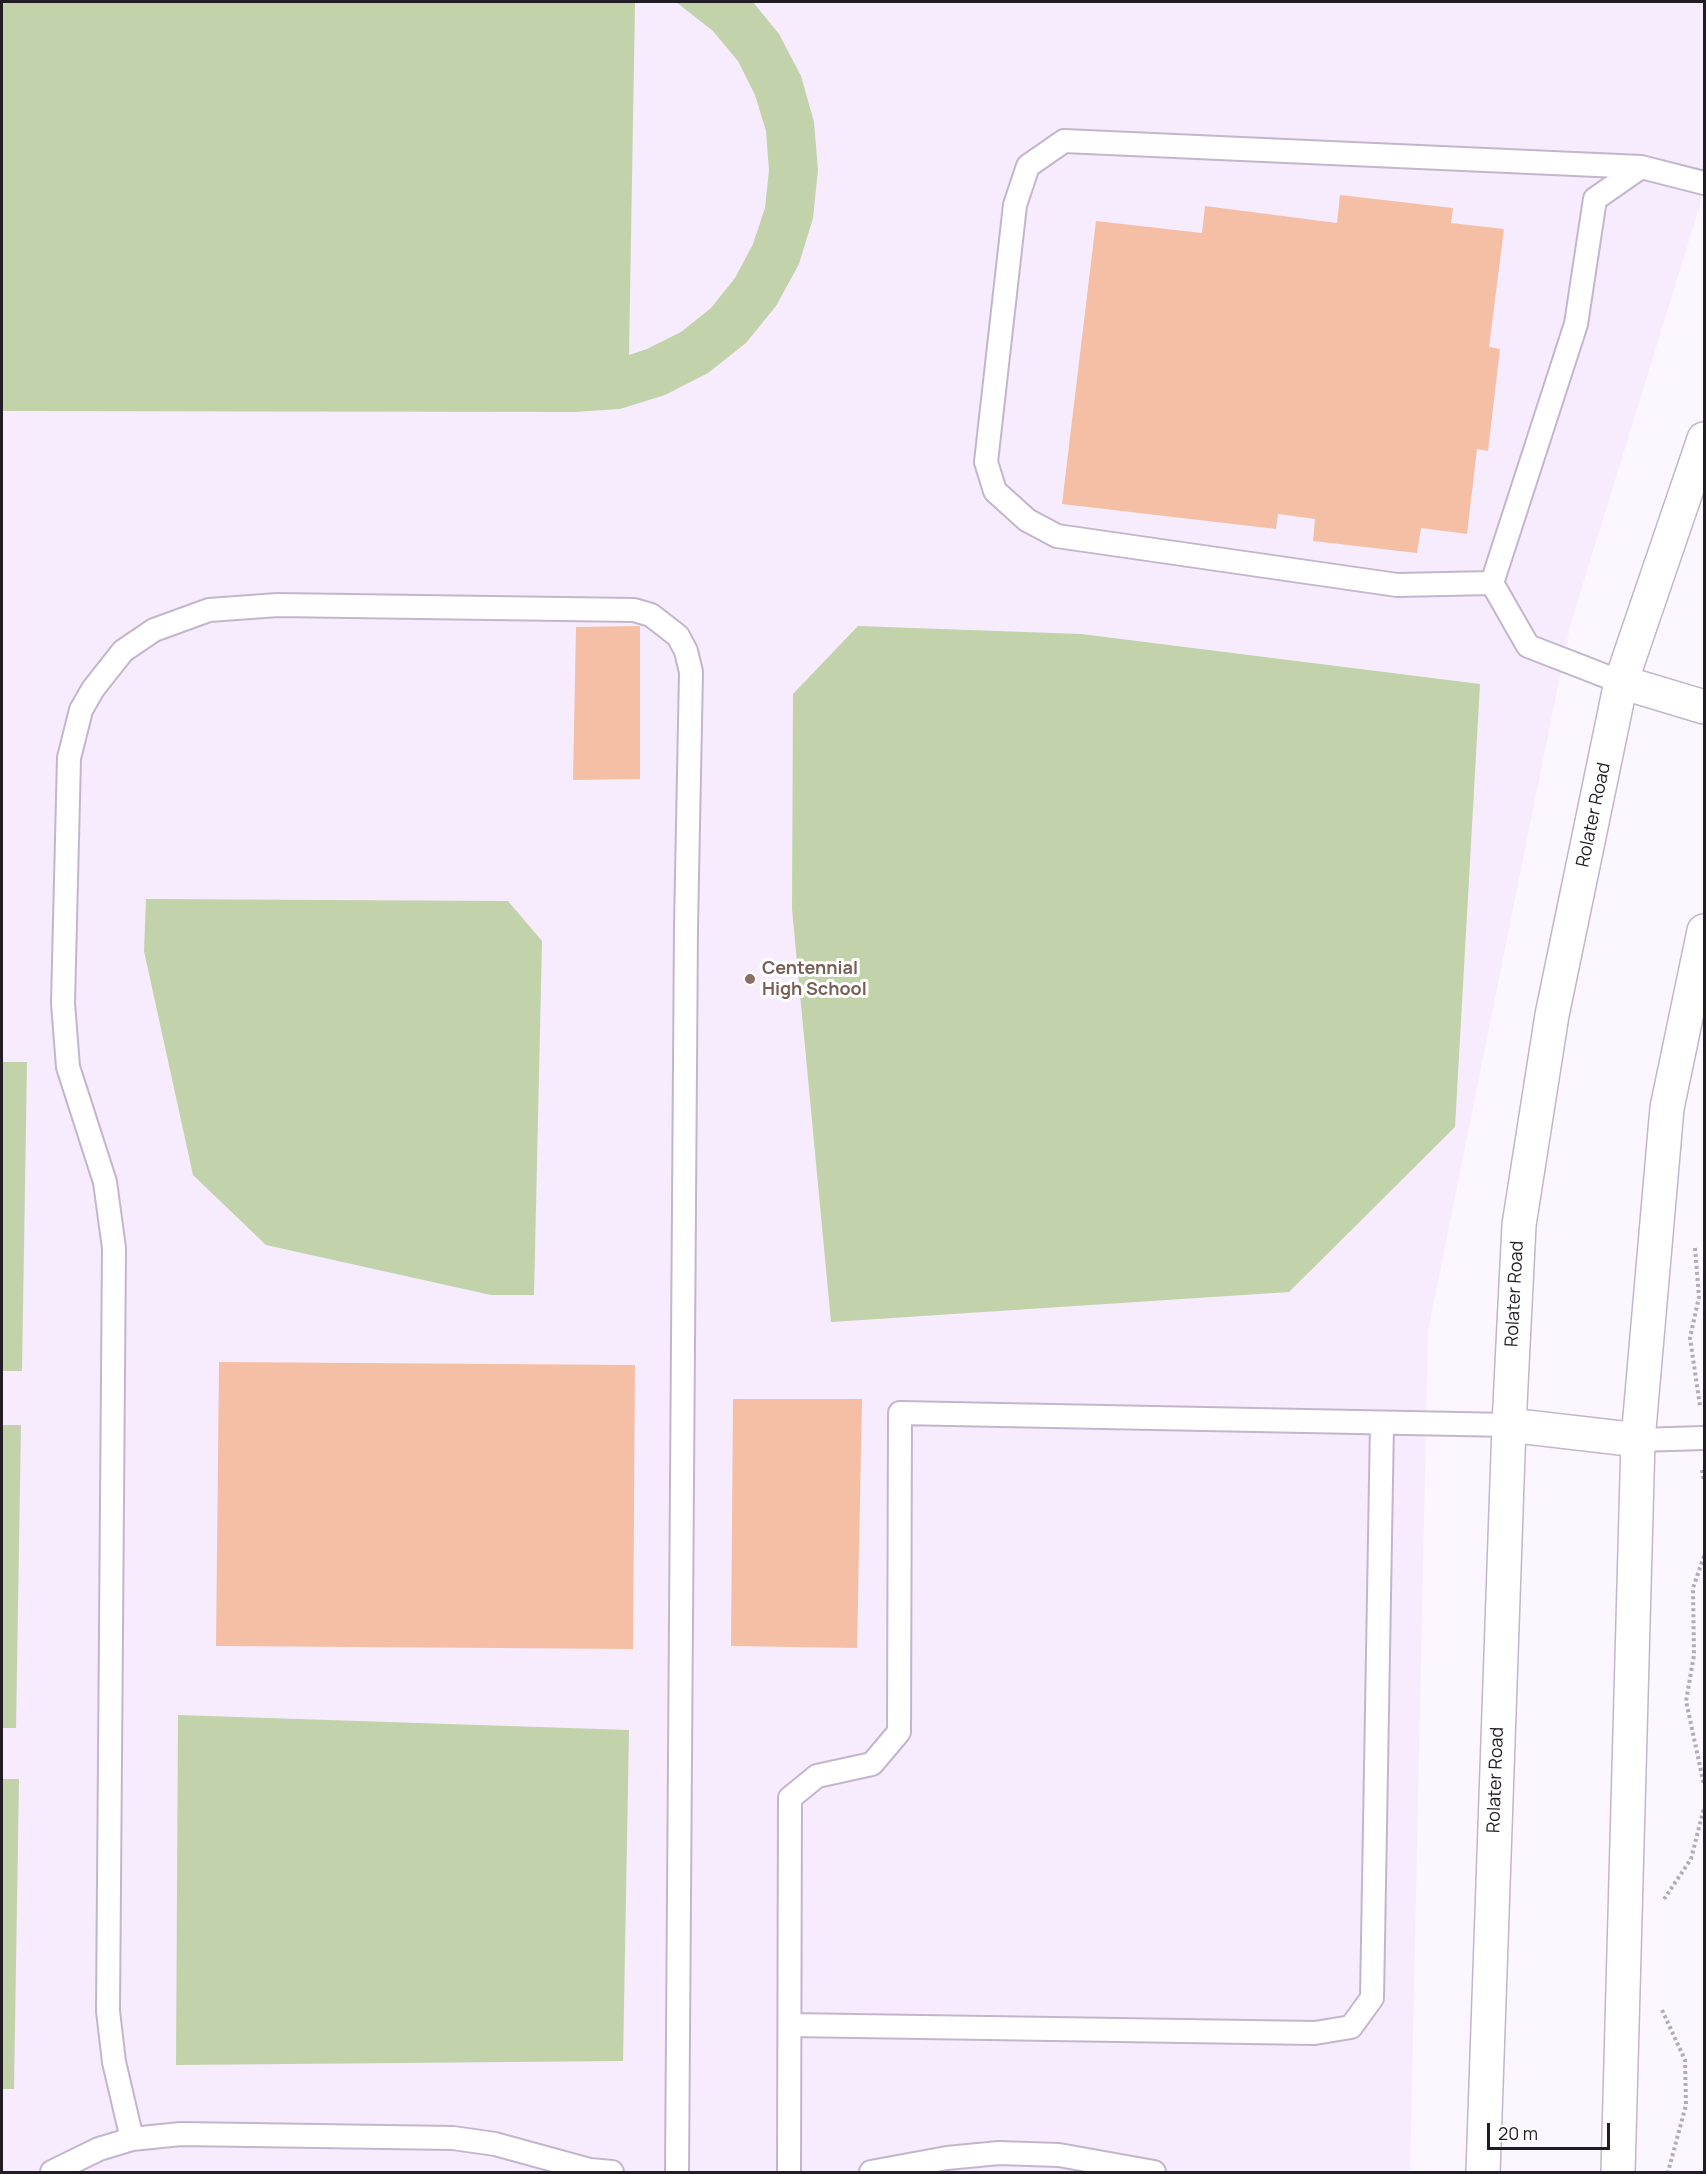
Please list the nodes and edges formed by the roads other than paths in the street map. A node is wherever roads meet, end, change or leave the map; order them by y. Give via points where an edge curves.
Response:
1 (1641, 167) junction
2 (1704, 183) edge
3 (1704, 439) edge
4 (1492, 584) junction
5 (1621, 682) junction
6 (1704, 707) edge
7 (1704, 931) edge
8 (1382, 1423) junction
9 (1509, 1425) junction
10 (1703, 1438) edge
11 (1638, 1440) junction
12 (790, 2025) junction
13 (132, 2139) junction
14 (52, 2172) edge
15 (612, 2172) edge
16 (677, 2172) edge
17 (789, 2172) edge
18 (872, 2172) edge
19 (1154, 2172) edge
20 (1483, 2172) edge
21 (1618, 2172) edge

1 - 2 lane
1 - 4 lane via 1595,200 1576,324
1 - 4 lane via 1064,141 1028,166 1015,206 986,462 995,491 1019,513 1058,536 1397,585
3 - 5 main road, Rolater Road
4 - 5 lane via 1528,646
5 - 6 main road
5 - 9 main road, Rolater Road via 1552,1015 1519,1225
7 - 11 main road via 1667,1108
8 - 9 lane
8 - 12 lane via 900,1413 899,1732 872,1764 817,1776 790,1798
8 - 12 lane via 1372,1998 1351,2027 1315,2033
9 - 11 main road
9 - 20 main road, Rolater Road
10 - 11 lane
11 - 21 main road
12 - 17 lane
13 - 14 lane via 99,2149
13 - 15 lane via 181,2134 453,2138
13 - 16 lane via 112,2052 108,2011 114,1248 105,1182 68,1067 63,1004 69,758 81,710 123,651 154,630 209,610 278,605 634,610 651,615 678,636 691,672
18 - 19 lane via 999,2153 1059,2155

